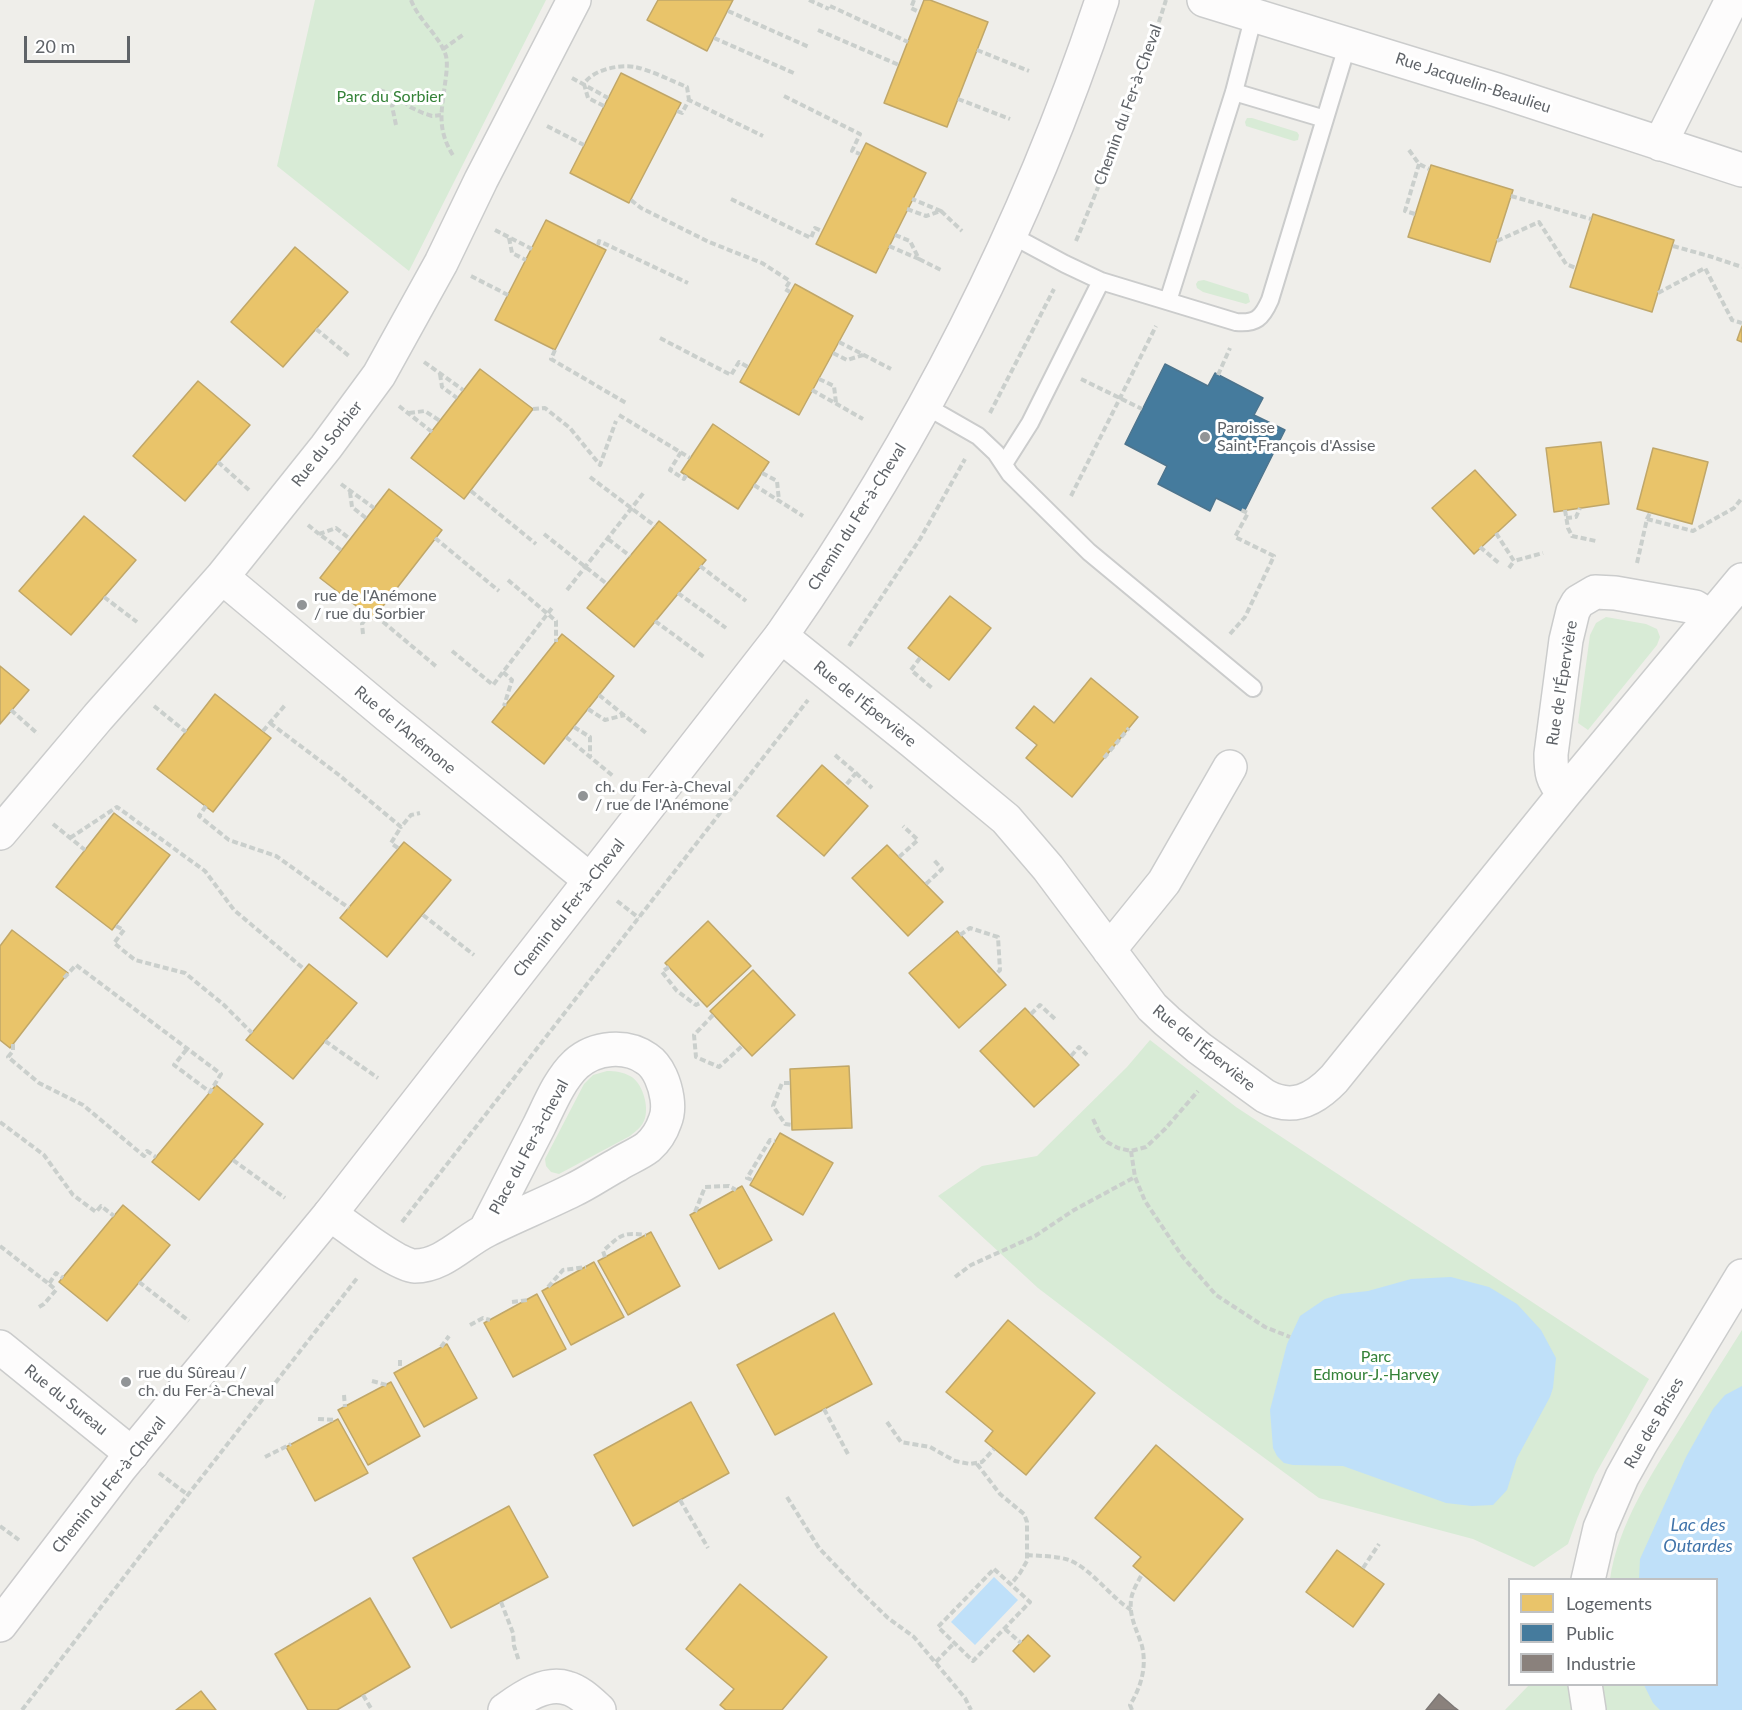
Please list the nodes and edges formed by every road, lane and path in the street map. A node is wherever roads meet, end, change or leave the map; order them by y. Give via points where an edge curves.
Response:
1 (411, 0) edge
2 (574, 0) edge
3 (809, 0) edge
4 (914, 0) edge
5 (1102, 0) edge
6 (1166, 0) edge
7 (1204, 0) edge
8 (1732, 0) edge
9 (728, 11) dead end
10 (920, 12) dead end
11 (1254, 15) junction
12 (818, 30) dead end
13 (464, 34) dead end
14 (714, 38) dead end
15 (908, 42) dead end
16 (1348, 44) junction
17 (809, 47) dead end
18 (442, 49) junction
19 (977, 50) dead end
20 (899, 65) dead end
21 (1029, 71) dead end
22 (796, 74) dead end
23 (567, 76) dead end
24 (584, 84) junction
25 (379, 90) dead end
26 (1234, 92) junction
27 (784, 96) dead end
28 (399, 97) junction
29 (608, 98) dead end
30 (958, 99) dead end
31 (688, 100) junction
32 (604, 106) dead end
33 (677, 111) dead end
34 (441, 115) junction
35 (1010, 119) dead end
36 (1325, 119) junction
37 (543, 124) dead end
38 (396, 125) dead end
39 (763, 136) dead end
40 (1660, 144) junction
41 (584, 145) dead end
42 (1409, 150) dead end
43 (860, 154) dead end
44 (455, 159) dead end
45 (1419, 164) junction
46 (1430, 170) dead end
47 (1742, 170) edge
48 (1511, 196) dead end
49 (731, 199) dead end
50 (912, 199) dead end
51 (631, 200) dead end
52 (908, 210) dead end
53 (941, 211) junction
54 (1415, 214) dead end
55 (1591, 219) dead end
56 (490, 227) dead end
57 (822, 231) dead end
58 (962, 231) dead end
59 (895, 235) dead end
60 (1011, 235) junction
61 (509, 237) junction
62 (1497, 241) dead end
63 (1075, 243) dead end
64 (598, 245) dead end
65 (889, 246) dead end
66 (1673, 246) dead end
67 (532, 249) dead end
68 (919, 259) junction
69 (526, 260) dead end
70 (1742, 267) edge
71 (1576, 268) dead end
72 (943, 271) dead end
73 (466, 274) dead end
74 (1101, 280) junction
75 (688, 283) dead end
76 (1055, 286) dead end
77 (790, 292) dead end
78 (1658, 293) dead end
79 (508, 295) dead end
80 (1168, 301) junction
81 (1161, 317) dead end
82 (1742, 323) edge
83 (316, 329) dead end
84 (660, 338) dead end
85 (839, 342) dead end
86 (555, 350) dead end
87 (1228, 352) dead end
88 (833, 353) dead end
89 (864, 355) junction
90 (421, 359) dead end
91 (357, 363) dead end
92 (748, 367) dead end
93 (891, 369) dead end
94 (440, 373) junction
95 (1218, 375) dead end
96 (819, 378) dead end
97 (1090, 384) dead end
98 (463, 390) dead end
99 (812, 390) dead end
100 (457, 398) dead end
101 (1120, 398) junction
102 (394, 402) dead end
103 (626, 403) dead end
104 (836, 403) junction
105 (924, 405) junction
106 (533, 409) dead end
107 (1142, 409) dead end
108 (409, 414) junction
109 (620, 415) dead end
110 (988, 417) dead end
111 (863, 419) dead end
112 (440, 421) dead end
113 (616, 421) dead end
114 (432, 432) dead end
115 (681, 452) junction
116 (690, 458) dead end
117 (218, 462) dead end
118 (963, 464) dead end
119 (1004, 464) junction
120 (762, 473) dead end
121 (686, 475) dead end
122 (590, 477) dead end
123 (334, 479) dead end
124 (754, 485) dead end
125 (471, 490) dead end
126 (350, 491) junction
127 (645, 491) dead end
128 (254, 494) dead end
129 (1742, 498) edge
130 (780, 501) junction
131 (1068, 504) dead end
132 (374, 508) dead end
133 (631, 508) junction
134 (1580, 508) dead end
135 (1239, 509) dead end
136 (1565, 510) dead end
137 (1650, 513) dead end
138 (803, 516) dead end
139 (366, 518) dead end
140 (1566, 518) junction
141 (1670, 518) dead end
142 (1647, 519) junction
143 (1669, 525) junction
144 (655, 526) dead end
145 (1496, 533) dead end
146 (544, 534) dead end
147 (435, 538) dead end
148 (608, 538) junction
149 (350, 539) dead end
150 (1596, 541) dead end
151 (536, 544) dead end
152 (1480, 547) dead end
153 (341, 550) dead end
154 (1543, 553) dead end
155 (630, 556) dead end
156 (1514, 561) junction
157 (1500, 564) dead end
158 (585, 566) junction
159 (700, 566) dead end
160 (1509, 568) dead end
161 (222, 577) junction
162 (508, 580) dead end
163 (1742, 580) edge
164 (607, 584) dead end
165 (567, 590) dead end
166 (500, 591) dead end
167 (678, 593) dead end
168 (1630, 596) junction
169 (104, 597) dead end
170 (746, 601) dead end
171 (552, 608) dead end
172 (547, 613) junction
173 (368, 615) dead end
174 (376, 616) dead end
175 (1712, 617) junction
176 (1245, 618) dead end
177 (655, 621) dead end
178 (143, 626) dead end
179 (726, 628) dead end
180 (363, 634) dead end
181 (781, 636) junction
182 (556, 642) dead end
183 (452, 651) dead end
184 (845, 651) dead end
185 (704, 657) dead end
186 (920, 658) dead end
187 (438, 668) dead end
188 (503, 672) junction
189 (932, 688) dead end
190 (1253, 688) dead end
191 (599, 695) dead end
192 (811, 696) dead end
193 (148, 702) dead end
194 (286, 704) dead end
195 (504, 706) dead end
196 (588, 709) dead end
197 (11, 710) dead end
198 (625, 715) junction
199 (270, 723) junction
200 (574, 727) dead end
201 (1129, 728) dead end
202 (263, 731) dead end
203 (186, 732) dead end
204 (646, 733) dead end
205 (566, 737) dead end
206 (46, 741) dead end
207 (835, 755) dead end
208 (590, 757) junction
209 (1104, 758) dead end
210 (1230, 767) dead end
211 (856, 773) junction
212 (613, 776) dead end
213 (845, 786) dead end
214 (873, 788) dead end
215 (1564, 794) junction
216 (206, 806) dead end
217 (420, 813) dead end
218 (48, 820) dead end
219 (903, 826) dead end
220 (401, 827) junction
221 (0, 833) edge
222 (70, 838) junction
223 (398, 848) dead end
224 (85, 850) dead end
225 (899, 857) dead end
226 (933, 859) dead end
227 (590, 880) junction
228 (926, 884) dead end
229 (622, 905) dead end
230 (349, 908) dead end
231 (423, 915) dead end
232 (639, 918) junction
233 (116, 926) dead end
234 (960, 935) dead end
235 (1109, 950) junction
236 (474, 955) dead end
237 (669, 967) dead end
238 (304, 969) dead end
239 (996, 974) dead end
240 (64, 978) dead end
241 (702, 1002) dead end
242 (1031, 1014) dead end
243 (713, 1015) dead end
244 (1055, 1019) dead end
245 (252, 1033) dead end
246 (325, 1041) dead end
247 (14, 1044) dead end
248 (742, 1046) dead end
249 (187, 1049) junction
250 (1087, 1054) dead end
251 (1071, 1056) dead end
252 (378, 1078) dead end
253 (790, 1083) dead end
254 (1204, 1083) dead end
255 (1093, 1119) dead end
256 (0, 1122) edge
257 (792, 1125) dead end
258 (775, 1141) dead end
259 (1131, 1151) junction
260 (156, 1157) dead end
261 (233, 1160) dead end
262 (1135, 1177) junction
263 (753, 1180) dead end
264 (736, 1190) dead end
265 (285, 1198) dead end
266 (695, 1212) dead end
267 (330, 1214) junction
268 (114, 1216) dead end
269 (401, 1222) dead end
270 (484, 1231) junction
271 (646, 1235) dead end
272 (0, 1246) edge
273 (605, 1257) dead end
274 (586, 1267) dead end
275 (362, 1271) dead end
276 (1742, 1276) edge
277 (955, 1277) dead end
278 (63, 1278) dead end
279 (139, 1282) dead end
280 (49, 1284) junction
281 (548, 1287) dead end
282 (528, 1300) dead end
283 (513, 1302) dead end
284 (39, 1307) dead end
285 (489, 1320) dead end
286 (189, 1321) dead end
287 (470, 1325) dead end
288 (449, 1336) dead end
289 (1290, 1337) dead end
290 (0, 1347) edge
291 (441, 1347) dead end
292 (400, 1360) dead end
293 (400, 1370) dead end
294 (372, 1381) dead end
295 (387, 1384) dead end
296 (344, 1395) dead end
297 (345, 1407) dead end
298 (824, 1409) dead end
299 (318, 1419) dead end
300 (336, 1420) dead end
301 (887, 1422) dead end
302 (291, 1444) dead end
303 (994, 1449) dead end
304 (132, 1454) junction
305 (849, 1456) dead end
306 (266, 1457) dead end
307 (977, 1464) junction
308 (172, 1482) dead end
309 (188, 1495) junction
310 (787, 1497) dead end
311 (680, 1500) dead end
312 (0, 1526) edge
313 (19, 1540) dead end
314 (1379, 1544) dead end
315 (708, 1548) dead end
316 (1027, 1555) junction
317 (1363, 1568) dead end
318 (1142, 1574) dead end
319 (1588, 1578) edge
320 (1011, 1584) junction
321 (501, 1602) dead end
322 (1131, 1610) junction
323 (0, 1625) edge
324 (1005, 1629) junction
325 (954, 1643) junction
326 (1021, 1643) dead end
327 (936, 1662) junction
328 (1585, 1686) edge
329 (535, 1692) junction
330 (363, 1695) dead end
331 (22, 1710) edge
332 (372, 1710) edge
333 (505, 1710) edge
334 (599, 1710) edge
335 (971, 1710) edge
336 (1132, 1710) edge
337 (1589, 1710) edge

1 - 18 path
2 - 161 street, Rue du Sorbier via 379,375
3 - 15 path
4 - 10 path via 910,8
5 - 60 street, Chemin du Fer-à-Cheval via 1063,111
6 - 63 path, Chemin du Fer-à-Cheval via 1133,100
7 - 11 street, Rue Jacquelin-Beaulieu
8 - 40 street
9 - 17 path
11 - 16 street, Rue Jacquelin-Beaulieu
11 - 26 lane
12 - 20 path
13 - 18 path
14 - 22 path
16 - 36 lane
16 - 40 street, Rue Jacquelin-Beaulieu
18 - 34 path via 446,75
19 - 21 path
23 - 24 path
24 - 29 path
24 - 31 path via 595,72 634,66 687,87
24 - 32 path via 588,98
25 - 28 path
26 - 36 lane
26 - 80 lane
27 - 43 path via 860,134 852,151
28 - 34 path via 423,113
28 - 38 path via 392,106
30 - 35 path
31 - 33 path via 682,113
31 - 39 path
34 - 44 path via 442,132
36 - 80 lane via 1263,313 1256,321 1236,322
37 - 41 path
40 - 47 street, Rue Jacquelin-Beaulieu
42 - 45 path
45 - 46 path
45 - 54 path via 1405,211
48 - 55 path
49 - 57 path via 811,238 815,228
50 - 53 path
51 - 77 path via 709,242 762,263 790,281 785,289
52 - 53 path via 926,216
53 - 58 path
56 - 61 path
59 - 68 path via 910,241
60 - 74 lane
60 - 105 street, Chemin du Fer-à-Cheval
61 - 67 path
61 - 69 path via 512,253
62 - 71 path via 1539,222 1566,264
64 - 75 path via 599,241
65 - 68 path
66 - 70 path
68 - 72 path
73 - 79 path
74 - 80 lane
74 - 119 lane via 1030,423
76 - 110 path
78 - 82 path via 1705,268 1732,320
81 - 101 path
83 - 91 path
84 - 92 path via 730,375 739,362
85 - 89 path
86 - 103 path via 551,359
87 - 95 path
88 - 89 path via 847,360
89 - 93 path
90 - 94 path
94 - 98 path
94 - 100 path via 442,387
96 - 104 path via 834,386
97 - 101 path
99 - 104 path
101 - 107 path
101 - 131 path
102 - 108 path
104 - 111 path
105 - 119 lane via 978,436
105 - 181 street, Chemin du Fer-à-Cheval via 870,499
106 - 113 path via 545,408 570,428 600,465
108 - 112 path via 425,411
108 - 114 path
109 - 115 path
115 - 116 path
115 - 121 path via 670,470 684,479
117 - 128 path
118 - 184 path via 920,539
119 - 190 lane via 1089,552
120 - 130 path via 777,481
122 - 133 path
123 - 126 path
124 - 130 path
125 - 151 path
126 - 132 path
126 - 139 path via 352,507
127 - 133 path
129 - 143 path via 1734,508 1693,531
130 - 138 path
133 - 144 path
133 - 148 path
134 - 140 path via 1576,517
135 - 176 path via 1248,513 1235,537 1274,556
136 - 140 path
137 - 142 path
140 - 150 path via 1572,536
141 - 143 path
142 - 143 path
142 - 168 path
145 - 156 path
146 - 158 path
147 - 166 path
148 - 155 path
148 - 158 path
149 - 153 path via 336,528 319,534
152 - 157 path
154 - 156 path
156 - 160 path
158 - 164 path
158 - 165 path
159 - 170 path
161 - 221 street, Rue du Sorbier
161 - 227 street, Rue de l'Anémone
162 - 172 path
163 - 175 street, Rue de l'Épervière
167 - 179 path
168 - 175 street, Rue de l'Épervière via 1695,607
168 - 215 street, Rue de l'Épervière via 1595,592 1578,602 1573,610 1551,754 1555,783
169 - 178 path
171 - 172 path
172 - 182 path via 556,621
172 - 188 path
173 - 180 path via 362,624
174 - 187 path
175 - 215 street, Rue de l'Épervière
177 - 185 path
181 - 227 street, Chemin du Fer-à-Cheval
181 - 235 street, Rue de l'Épervière via 1006,819
183 - 188 path via 493,685
186 - 189 path via 911,670
188 - 195 path via 512,680
191 - 198 path
192 - 232 path
193 - 203 path
194 - 199 path
196 - 198 path via 605,720
197 - 206 path
198 - 204 path
199 - 202 path
199 - 220 path
200 - 208 path via 590,737
201 - 209 path
205 - 208 path
207 - 211 path
208 - 212 path
210 - 235 street via 1164,882
211 - 213 path
211 - 214 path
215 - 235 street, Rue de l'Épervière via 1334,1079 1323,1090 1300,1101 1287,1104 1270,1099 1199,1048 1152,1007
216 - 230 path via 199,816 229,840 276,856
217 - 220 path via 411,815
218 - 222 path
219 - 225 path via 918,840
220 - 223 path via 391,843
222 - 224 path
222 - 238 path via 117,807 205,871 234,910
226 - 228 path via 942,869
227 - 267 street, Chemin du Fer-à-Cheval
229 - 232 path
231 - 236 path
232 - 269 path
233 - 245 path via 124,930 114,943 135,960 185,973
234 - 239 path via 970,928 998,937 1000,970
237 - 241 path via 662,972 677,991 696,1005
240 - 249 path via 76,965
242 - 244 path via 1040,1005
243 - 248 path via 694,1035 696,1057 719,1067
246 - 252 path
247 - 260 path via 8,1057 39,1083 83,1105 144,1156 147,1151
249 - 249 path via 221,1074 210,1092 174,1065
250 - 251 path via 1079,1047
253 - 257 path via 782,1083 772,1106 785,1124
254 - 259 path via 1146,1147
255 - 259 path via 1107,1142
256 - 268 path via 44,1155 74,1195 96,1212 101,1206
258 - 263 path via 770,1140 747,1178
259 - 262 path
261 - 265 path
262 - 277 path via 1035,1236 971,1265
262 - 289 path via 1145,1201 1182,1256 1216,1295
264 - 266 path via 729,1186 705,1187
267 - 270 street, Place du Fer-à-cheval via 412,1266 436,1262
267 - 304 street, Chemin du Fer-à-Cheval
270 - 270 street, Place du Fer-à-cheval via 576,1189 648,1147 666,1119 668,1105 661,1075 648,1059 620,1049 591,1053 576,1064 544,1115
271 - 273 path via 627,1233 617,1238 603,1251
272 - 280 path
274 - 281 path via 563,1270
275 - 309 path
276 - 319 street, Rue des Brises via 1623,1478 1600,1528
278 - 280 path via 57,1273
279 - 286 path
280 - 284 path via 56,1290
282 - 283 path
285 - 287 path via 483,1318
288 - 291 path
290 - 304 street, Rue du Sureau
292 - 293 path
294 - 295 path
296 - 297 path
298 - 305 path
299 - 300 path
301 - 307 path via 901,1442 930,1448 955,1461
302 - 306 path
303 - 307 path
304 - 323 street, Chemin du Fer-à-Cheval
307 - 316 path via 1000,1494 1024,1514
308 - 309 path
309 - 331 path
310 - 327 path via 819,1548
311 - 315 path
312 - 313 path
314 - 317 path
316 - 320 path
316 - 322 path via 1068,1560
318 - 322 path via 1131,1597
320 - 324 path via 1030,1602
320 - 325 path via 994,1569 938,1627
321 - 329 path via 518,1659
322 - 336 path via 1144,1658 1144,1672 1130,1705
324 - 325 path via 974,1661
324 - 326 path
325 - 327 path
327 - 335 path
328 - 337 street
329 - 333 street
329 - 334 street via 567,1688
330 - 332 path

